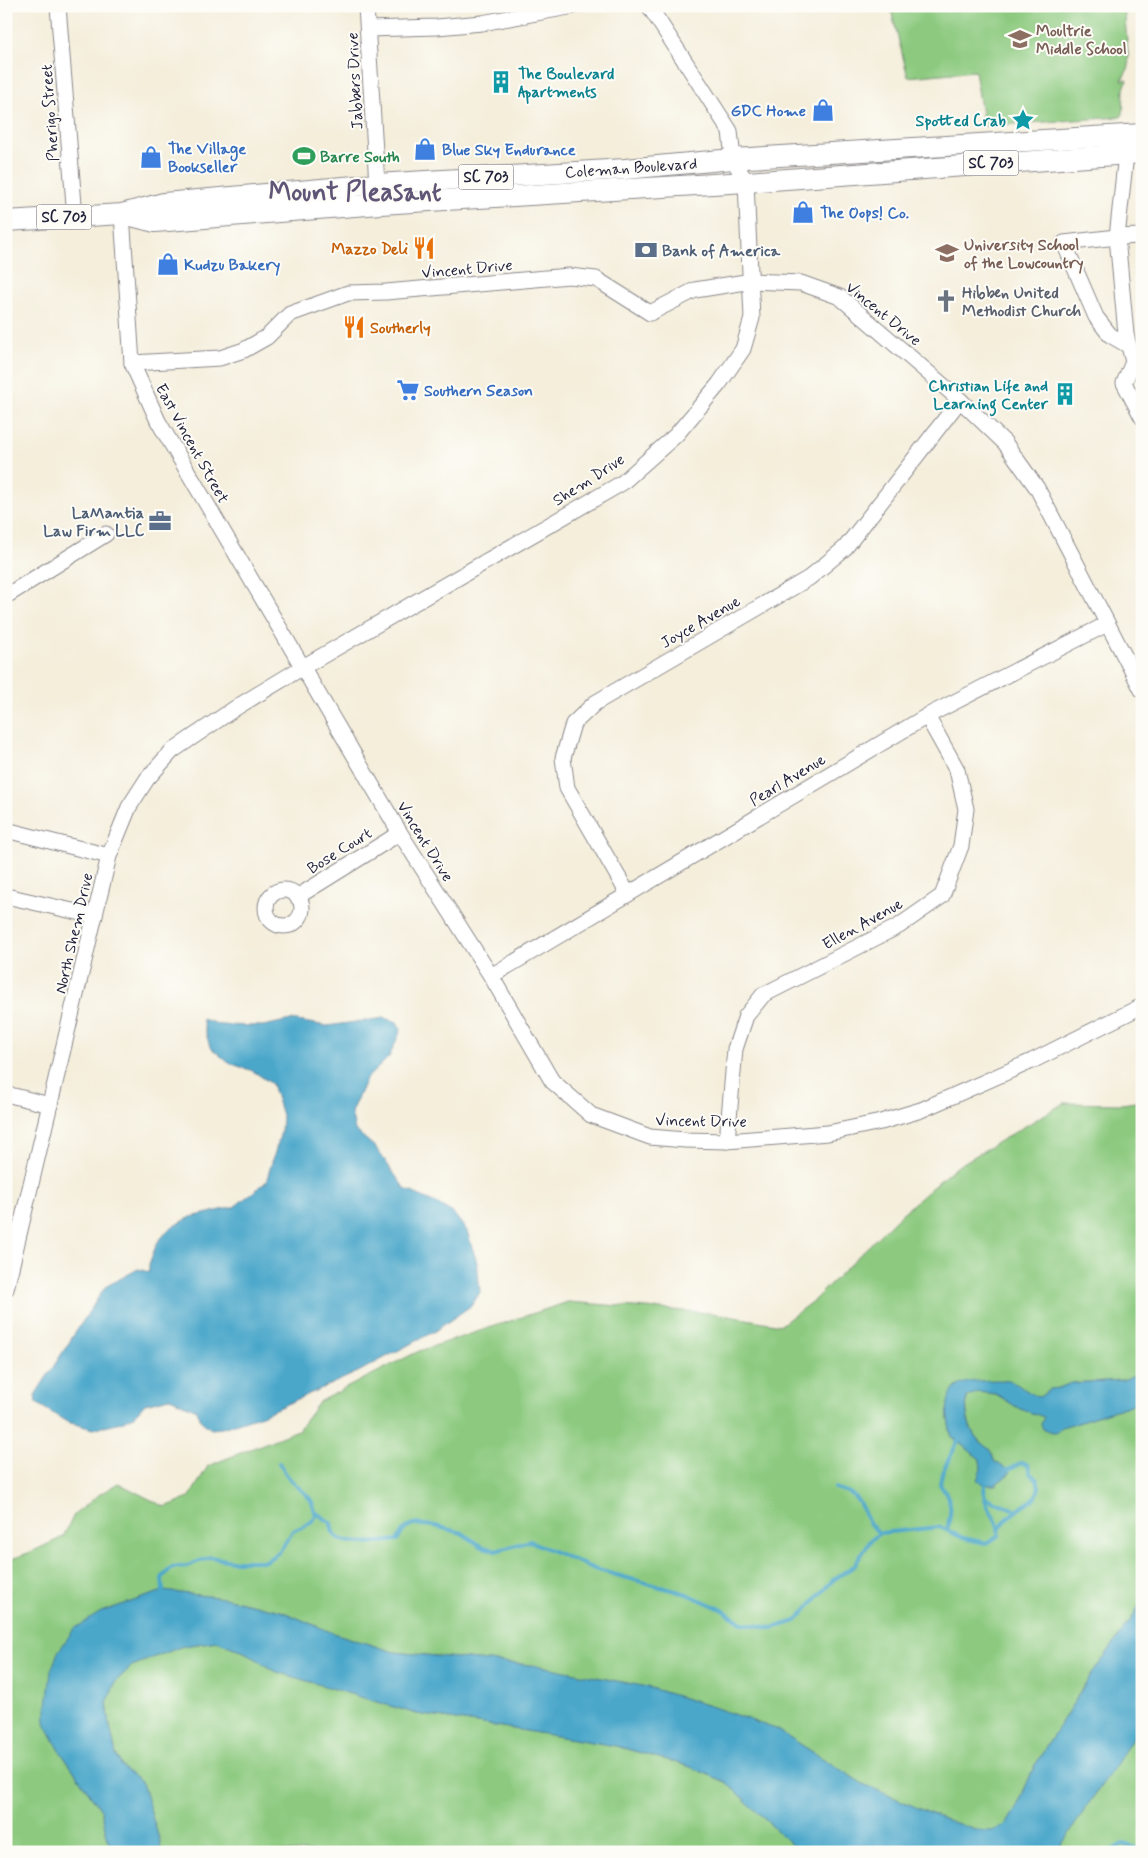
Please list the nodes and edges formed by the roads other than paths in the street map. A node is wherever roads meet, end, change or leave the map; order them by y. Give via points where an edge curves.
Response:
1 (58, 6) edge
2 (366, 6) edge
3 (574, 6) edge
4 (649, 6) edge
5 (368, 29) junction
6 (1142, 134) edge
7 (1142, 142) edge
8 (902, 150) junction
9 (1134, 153) edge
10 (733, 160) junction
11 (746, 182) junction
12 (377, 184) junction
13 (573, 191) junction
14 (122, 214) junction
15 (75, 217) junction
16 (6, 221) edge
17 (1142, 236) edge
18 (1117, 237) junction
19 (752, 281) junction
20 (1129, 346) junction
21 (1137, 360) edge
22 (132, 363) junction
23 (960, 400) junction
24 (1142, 417) edge
25 (106, 534) dead end
26 (6, 596) edge
27 (1108, 624) junction
28 (303, 667) junction
29 (1142, 690) edge
30 (927, 716) junction
31 (6, 830) edge
32 (400, 833) junction
33 (109, 856) junction
34 (628, 894) junction
35 (6, 896) edge
36 (297, 897) dead end
37 (95, 916) junction
38 (491, 976) junction
39 (1142, 1006) edge
40 (6, 1094) edge
41 (50, 1105) junction
42 (727, 1141) junction
43 (9, 1265) edge
44 (6, 1289) edge

1 - 15 street, Pherigo Street
2 - 5 street, Jabbers Drive
3 - 5 street via 482,23
4 - 10 street via 730,131
5 - 12 street, Jabbers Drive
6 - 8 main road, Coleman Boulevard / SC 703
7 - 9 main road via 1138,142
8 - 10 main road, Coleman Boulevard / SC 703
8 - 11 main road via 876,158 785,166
9 - 11 main road, Coleman Boulevard / SC 703
9 - 18 street
10 - 11 street, Shem Drive
10 - 12 main road, Coleman Boulevard / SC 703
10 - 13 main road via 702,174 614,182
11 - 13 main road, Coleman Boulevard / SC 703
11 - 19 street, Shem Drive
12 - 14 main road, Coleman Boulevard / SC 703 via 164,203
13 - 14 main road, Coleman Boulevard / SC 703 via 155,222
14 - 15 main road, Coleman Boulevard / SC 703
14 - 22 street, East Vincent Street
15 - 16 main road, Coleman Boulevard / SC 703
17 - 18 street
18 - 20 street
18 - 20 street via 1064,243 1096,317 1110,335
19 - 22 street, Vincent Drive via 695,290 650,313 596,279 569,276 348,293 290,314 267,337 220,358
19 - 23 street, Vincent Drive via 800,283 840,297
19 - 28 street, Shem Drive via 752,318 743,349 719,384 676,434 622,483
20 - 21 street
21 - 24 street via 1124,382
22 - 28 street, East Vincent Street via 158,421
23 - 27 street, Vincent Drive via 1005,443 1037,488
23 - 34 street, Joyce Avenue via 845,548 809,578 595,703 573,724 563,758 567,788
25 - 26 street
27 - 29 street, Vincent Drive
27 - 30 street, Pearl Avenue
28 - 32 street, Vincent Drive
28 - 33 street, North Shem Drive via 172,751 147,779 129,807
30 - 34 street, Pearl Avenue
30 - 42 street, Ellen Avenue via 957,770 966,809 961,846 942,896 899,926 763,995 746,1016 735,1049
31 - 33 street
32 - 36 street, Bose Court
32 - 38 street, Vincent Drive
33 - 37 street, North Shem Drive
34 - 38 street, Pearl Avenue
35 - 37 street
37 - 41 street, North Shem Drive
38 - 42 street, Vincent Drive via 552,1081 591,1115 650,1137
39 - 42 street, Vincent Drive via 1032,1061 921,1110 828,1133
40 - 41 street
41 - 43 street, North Shem Drive
43 - 44 street, North Shem Drive

